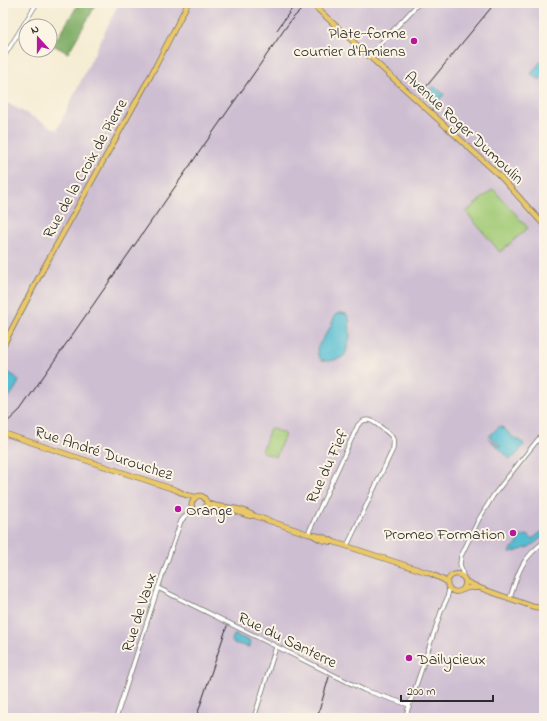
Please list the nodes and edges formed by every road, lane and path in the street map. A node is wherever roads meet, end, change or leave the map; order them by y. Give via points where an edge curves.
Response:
1 (37, 3) edge
2 (188, 3) edge
3 (312, 3) edge
4 (419, 3) edge
5 (369, 56) junction
6 (3, 58) edge
7 (544, 225) edge
8 (3, 346) edge
9 (544, 432) edge
10 (3, 433) edge
11 (186, 495) junction
12 (195, 497) junction
13 (207, 503) junction
14 (192, 505) junction
15 (218, 507) junction
16 (205, 510) junction
17 (196, 511) junction
18 (186, 516) junction
19 (308, 534) junction
20 (544, 542) edge
21 (347, 546) junction
22 (460, 564) junction
23 (429, 573) junction
24 (452, 575) junction
25 (463, 576) junction
26 (466, 581) junction
27 (447, 583) junction
28 (158, 588) junction
29 (480, 588) junction
30 (449, 589) junction
31 (463, 589) junction
32 (455, 592) junction
33 (510, 598) junction
34 (447, 599) junction
35 (534, 607) junction
36 (544, 608) edge
37 (544, 612) edge
38 (276, 647) junction
39 (409, 705) junction
40 (116, 718) edge
41 (254, 718) edge
42 (405, 718) edge

1 - 6 street
2 - 8 main road, Rue de la Croix de Pierre
3 - 5 main road, Avenue Roger Dumoulin
4 - 5 street
5 - 7 main road, Avenue Roger Dumoulin via 500,176
9 - 22 street via 493,496 463,551
10 - 11 main road, Rue André Durouchez
11 - 12 main road, Rue André Durouchez
11 - 14 main road
12 - 13 main road via 203,497
12 - 14 main road
13 - 15 main road
13 - 16 main road
14 - 17 main road
14 - 18 street, Rue de Vaux
15 - 16 main road
15 - 19 main road via 255,516
16 - 17 main road
17 - 18 street
18 - 28 street, Rue de Vaux via 181,521
19 - 21 main road
19 - 21 street, Rue du Fief via 358,425 365,420 373,421 391,435 393,448
20 - 33 street via 525,560
21 - 23 main road
22 - 24 street
22 - 25 street
23 - 24 main road
23 - 27 main road
24 - 25 main road
24 - 27 main road
25 - 26 main road
26 - 29 main road
26 - 31 main road
27 - 30 main road
28 - 38 street, Rue du Santerre
28 - 40 street, Rue de Vaux
29 - 31 main road
29 - 33 main road
30 - 32 main road
30 - 34 street
31 - 32 main road
32 - 34 street
33 - 35 main road
34 - 39 street
35 - 36 main road
35 - 37 main road
38 - 39 street, Rue du Santerre via 364,690
38 - 41 street
39 - 42 street

